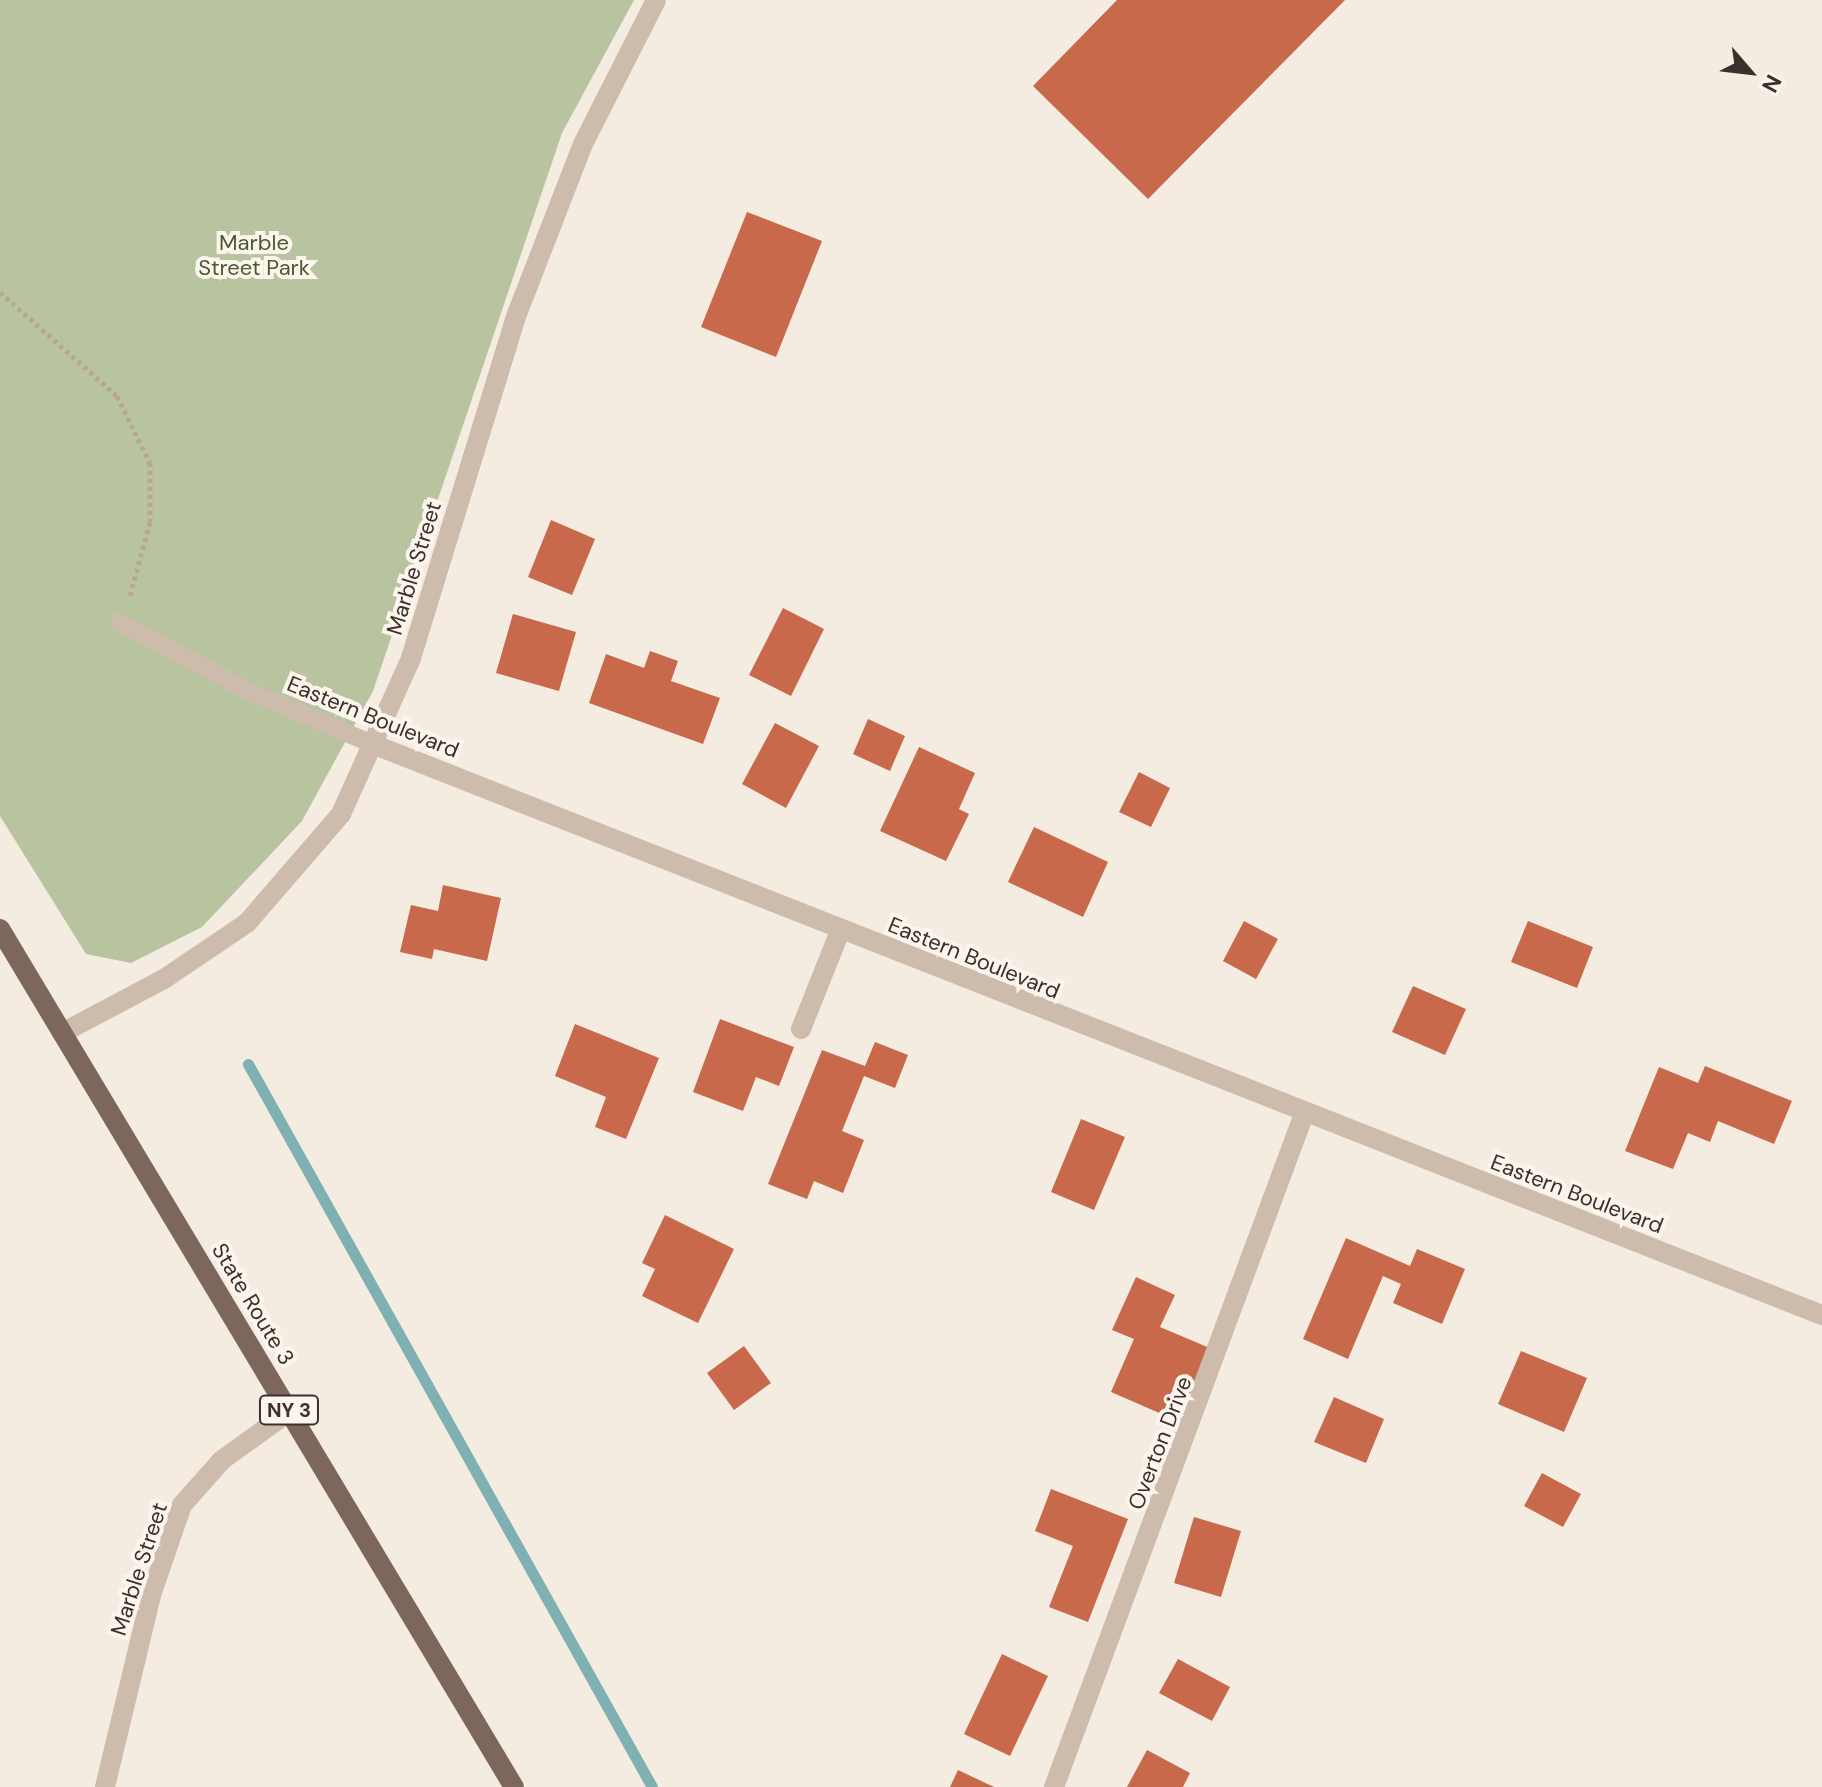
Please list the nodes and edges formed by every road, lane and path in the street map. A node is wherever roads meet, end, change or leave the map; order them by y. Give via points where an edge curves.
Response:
1 (656, 0) edge
2 (0, 292) edge
3 (119, 622) joint
4 (375, 745) junction
5 (0, 929) edge
6 (840, 931) junction
7 (801, 1029) dead end
8 (62, 1033) junction
9 (1304, 1114) junction
10 (1822, 1315) edge
11 (290, 1411) junction
12 (105, 1787) edge
13 (514, 1787) edge
14 (1054, 1787) edge

1 - 4 street, Marble Street via 583,144 517,314 411,658
2 - 3 path via 117,396 150,463 150,522
3 - 4 lane, Eastern Boulevard via 248,691
4 - 6 street, Eastern Boulevard
4 - 8 street, Marble Street via 341,814 247,923 164,979
5 - 8 main road, State Route 3 / NY 3
6 - 7 street
6 - 9 street, Eastern Boulevard
8 - 11 main road, State Route 3 / NY 3
9 - 10 street, Eastern Boulevard
9 - 14 street, Overton Drive
11 - 12 street, Marble Street via 222,1460 182,1505 151,1595
11 - 13 main road, State Route 3 / NY 3

